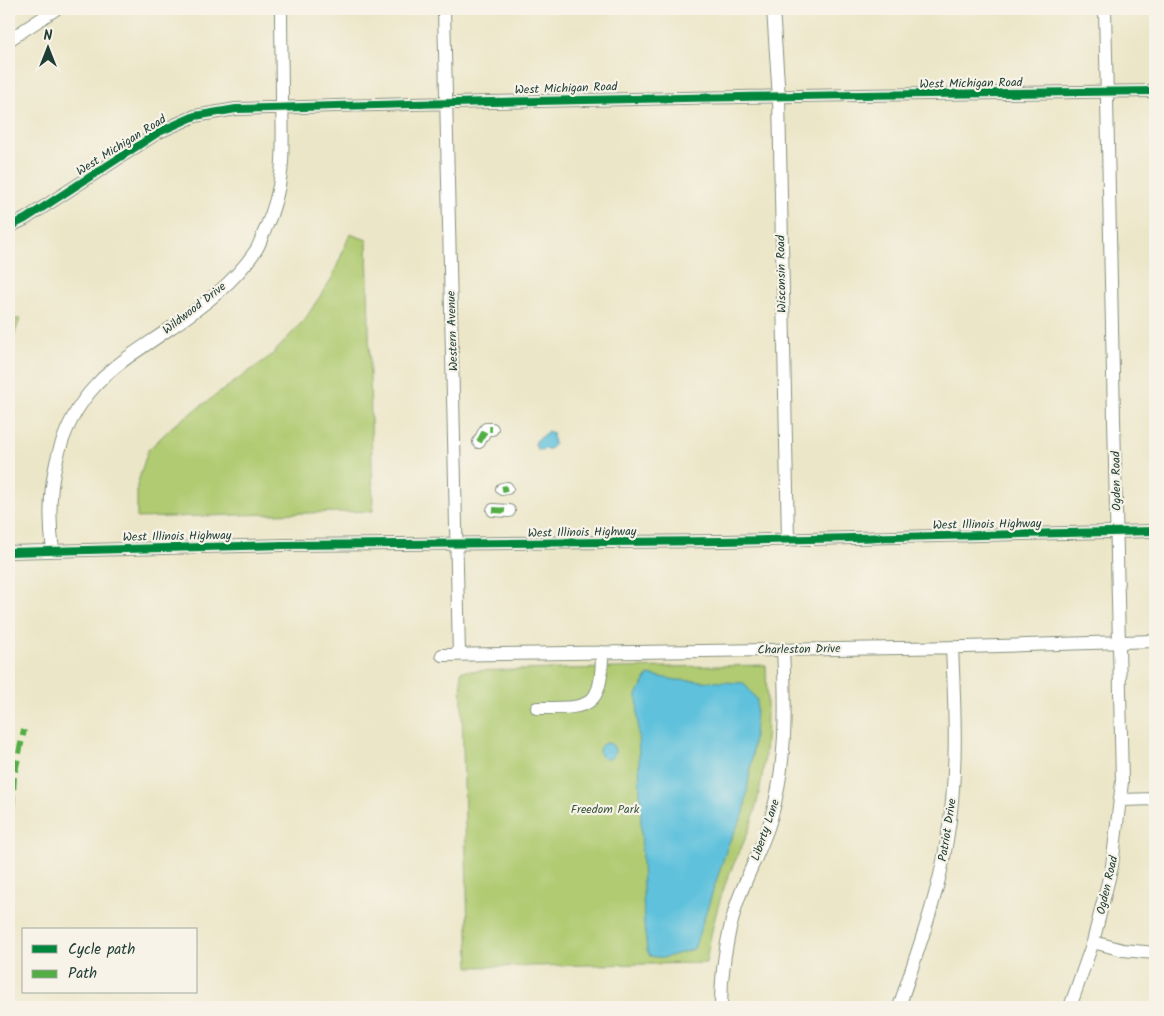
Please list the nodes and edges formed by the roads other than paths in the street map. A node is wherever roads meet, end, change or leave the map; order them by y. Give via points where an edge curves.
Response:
1 (56, 9) edge
2 (281, 9) edge
3 (444, 9) edge
4 (773, 9) edge
5 (1105, 9) edge
6 (9, 40) edge
7 (1107, 91) junction
8 (1155, 91) edge
9 (778, 98) junction
10 (446, 103) junction
11 (283, 108) junction
12 (9, 227) edge
13 (492, 429) dead end
14 (479, 442) dead end
15 (492, 510) dead end
16 (510, 511) dead end
17 (1117, 532) junction
18 (1155, 532) edge
19 (788, 540) junction
20 (456, 545) junction
21 (53, 550) junction
22 (9, 552) edge
23 (1155, 641) edge
24 (1119, 642) junction
25 (952, 647) junction
26 (783, 649) junction
27 (602, 652) junction
28 (459, 654) junction
29 (442, 655) dead end
30 (537, 708) dead end
31 (1155, 799) edge
32 (1121, 800) junction
33 (1093, 942) junction
34 (1155, 953) edge
35 (721, 1007) edge
36 (899, 1007) edge
37 (1070, 1007) edge

1 - 6 street
2 - 11 street, Wildwood Drive
3 - 10 street, Western Avenue
4 - 9 street, Wisconsin Road
5 - 7 street, Ogden Road
7 - 8 street, West Michigan Road
7 - 9 street, West Michigan Road
7 - 17 street, Ogden Road
9 - 10 street, West Michigan Road
9 - 19 street, Wisconsin Road
10 - 11 street, West Michigan Road
10 - 20 street, Western Avenue
11 - 12 street, West Michigan Road via 236,109 195,116 159,132
11 - 21 street, Wildwood Drive via 284,157 277,204 256,250 224,287 106,375 72,420 54,471 50,504
13 - 14 street via 486,429
15 - 16 street
17 - 18 street, West Illinois Highway
17 - 19 street, West Illinois Highway
17 - 24 street, Ogden Road
19 - 20 street, West Illinois Highway
20 - 21 street, West Illinois Highway
20 - 28 street, Western Avenue
21 - 22 street, West Illinois Highway
23 - 24 street, Charleston Drive
24 - 25 street, Charleston Drive
24 - 32 street, Ogden Road
25 - 26 street, Charleston Drive
25 - 36 street, Patriot Drive via 955,746 947,840 937,887
26 - 27 street, Charleston Drive
26 - 35 street, Liberty Lane via 785,733 779,784 770,822 736,906 722,978
27 - 28 street, Charleston Drive
27 - 30 street via 600,690 592,701 578,707
28 - 29 street, Charleston Drive
31 - 32 street
32 - 33 street, Ogden Road via 1112,866
33 - 34 street
33 - 37 street, Ogden Road

